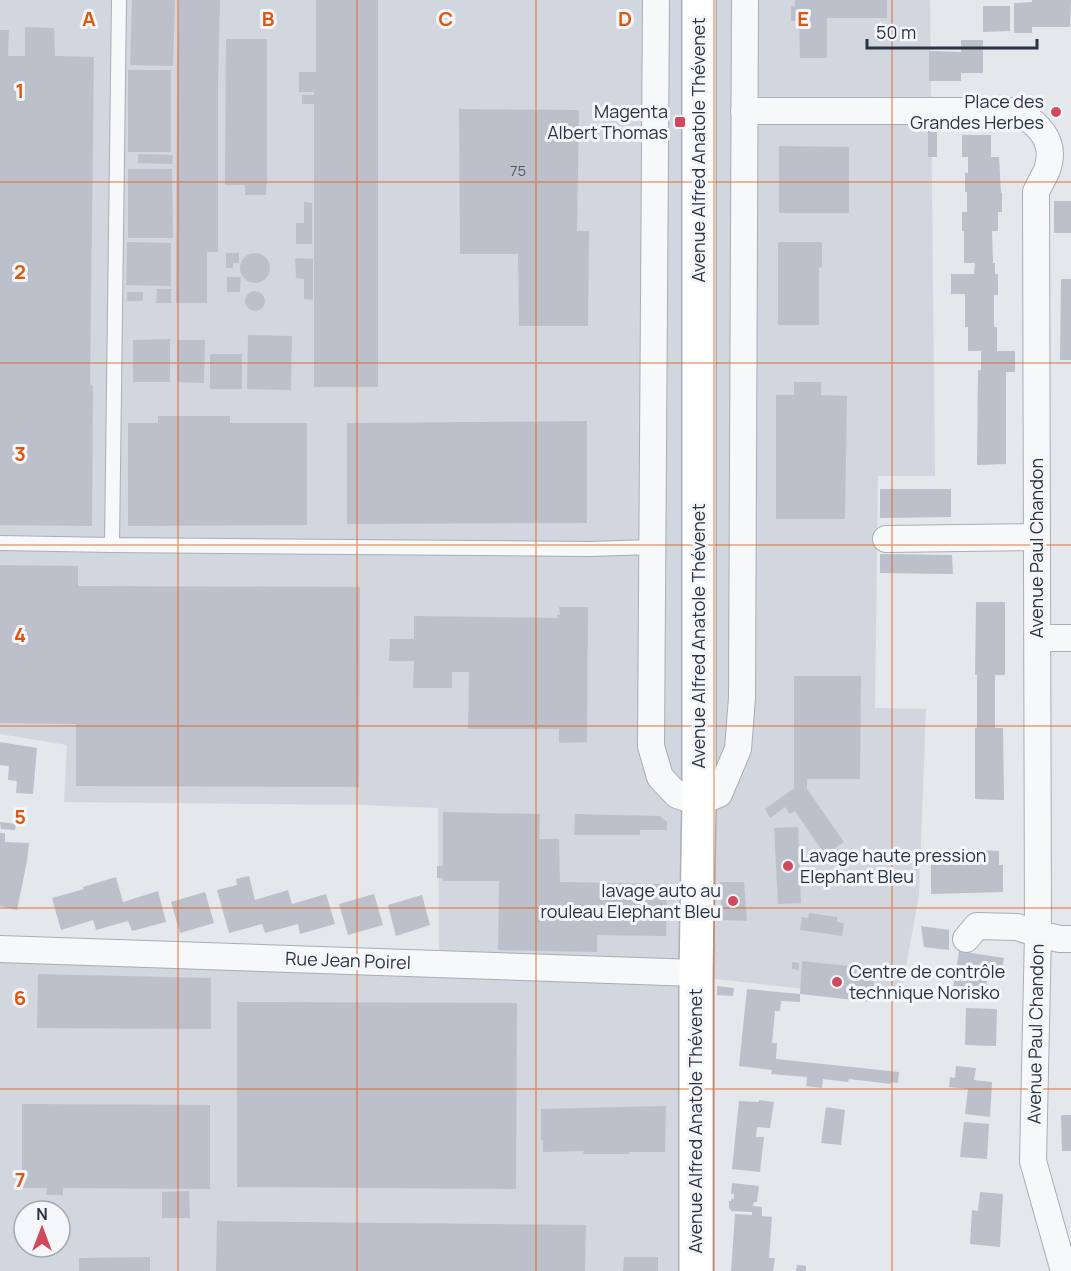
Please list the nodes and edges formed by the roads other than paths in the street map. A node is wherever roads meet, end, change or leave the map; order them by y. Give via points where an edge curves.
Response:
1 (119, 0) edge
2 (656, 0) edge
3 (699, 0) edge
4 (745, 0) edge
5 (744, 111) junction
6 (1037, 537) junction
7 (886, 539) dead end
8 (0, 543) edge
9 (112, 545) junction
10 (653, 547) junction
11 (1038, 638) junction
12 (1071, 638) edge
13 (699, 802) junction
14 (1038, 934) junction
15 (966, 939) dead end
16 (1071, 939) edge
17 (0, 949) edge
18 (696, 973) junction
19 (696, 1271) edge
20 (1064, 1271) edge

1 - 9 lane
2 - 10 street
3 - 13 main road, Avenue Alfred Anatole Thévenet
4 - 5 street
5 - 6 street, Avenue Paul Chandon via 1017,111 1043,131 1050,157 1035,192
5 - 13 street via 742,698 738,749 719,794
6 - 7 street
6 - 11 street, Avenue Paul Chandon
8 - 9 lane
9 - 10 lane
10 - 13 street via 651,746 660,777 677,795
11 - 12 street
11 - 14 street, Avenue Paul Chandon
13 - 18 main road, Avenue Alfred Anatole Thévenet
14 - 15 street via 1017,927 977,926
14 - 16 street
14 - 20 street, Avenue Paul Chandon via 1033,1161
17 - 18 street, Rue Jean Poirel
18 - 19 main road, Avenue Alfred Anatole Thévenet

